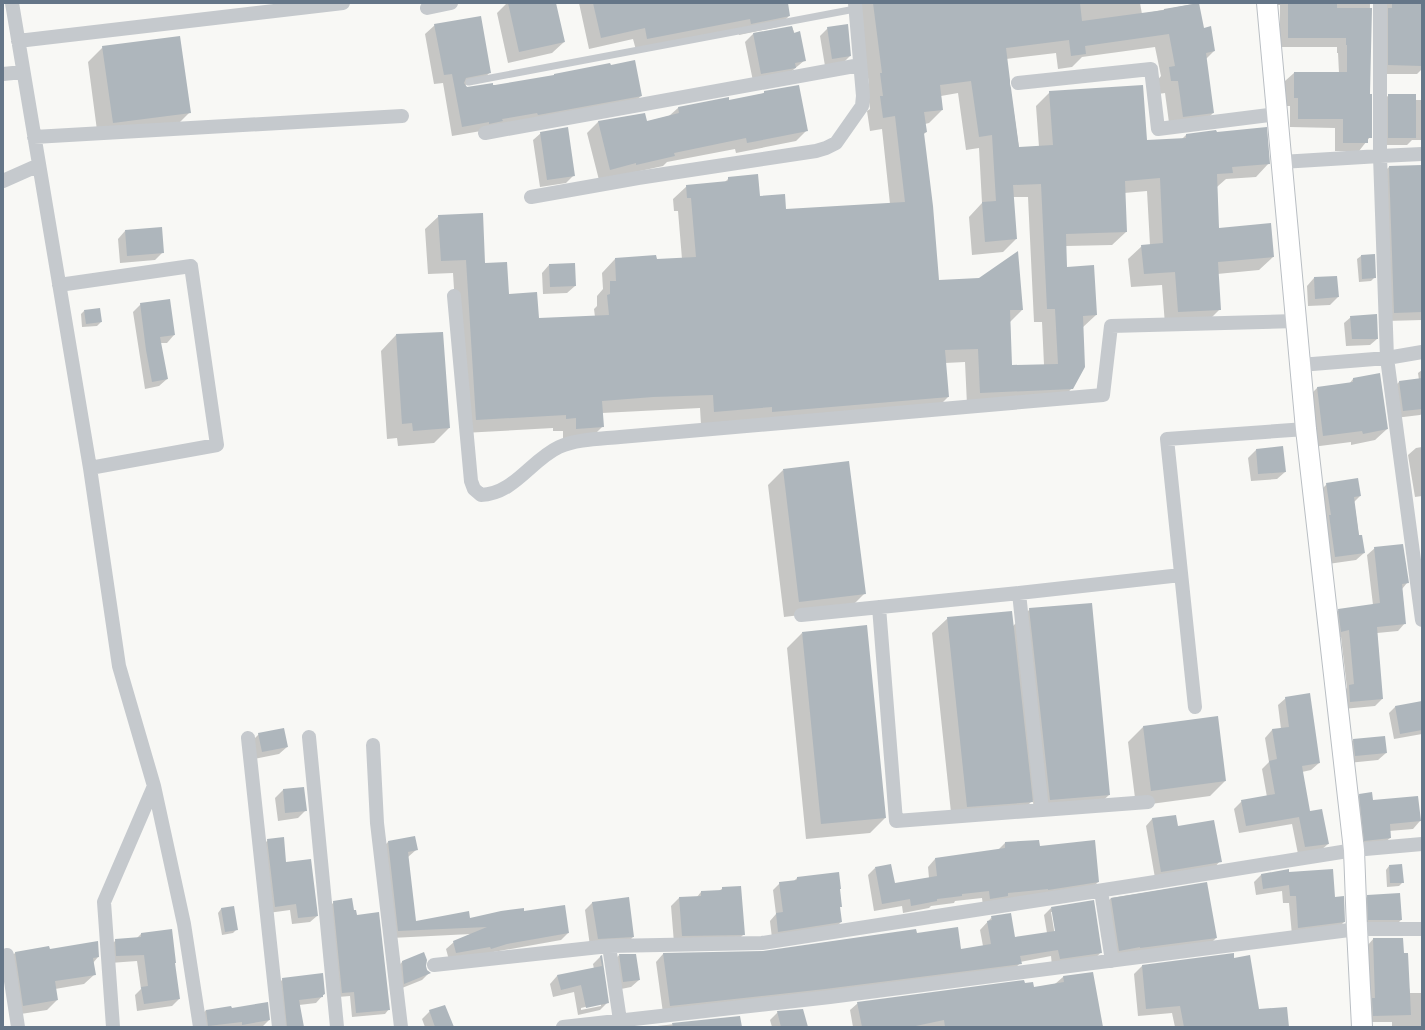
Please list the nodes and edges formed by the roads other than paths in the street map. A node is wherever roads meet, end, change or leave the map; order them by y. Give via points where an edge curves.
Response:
1 (12, 3) edge
2 (343, 3) edge
3 (451, 3) edge
4 (1267, 3) edge
5 (1380, 3) edge
6 (855, 6) edge
7 (427, 8) dead end
8 (18, 42) junction
9 (860, 65) junction
10 (23, 72) junction
11 (3, 74) edge
12 (469, 82) dead end
13 (1018, 83) dead end
14 (1277, 114) junction
15 (402, 116) dead end
16 (485, 133) dead end
17 (34, 137) junction
18 (1422, 154) edge
19 (1380, 156) junction
20 (1281, 162) junction
21 (39, 165) junction
22 (3, 181) edge
23 (531, 197) dead end
24 (59, 285) junction
25 (454, 296) dead end
26 (1296, 321) junction
27 (1422, 352) edge
28 (1388, 358) junction
29 (1300, 365) junction
30 (1306, 429) junction
31 (90, 468) junction
32 (1181, 575) junction
33 (1019, 593) junction
34 (879, 606) junction
35 (801, 615) dead end
36 (1422, 620) edge
37 (1195, 707) dead end
38 (309, 737) dead end
39 (248, 738) dead end
40 (373, 745) dead end
41 (154, 786) junction
42 (1148, 802) dead end
43 (1042, 810) junction
44 (1422, 844) edge
45 (1354, 850) junction
46 (1101, 891) junction
47 (1356, 929) junction
48 (1422, 929) edge
49 (609, 946) junction
50 (7, 955) dead end
51 (1112, 960) junction
52 (434, 965) dead end
53 (620, 1024) edge
54 (18, 1027) edge
55 (113, 1027) edge
56 (200, 1027) edge
57 (279, 1027) edge
58 (337, 1027) edge
59 (400, 1027) edge
60 (563, 1027) edge
61 (1362, 1027) edge

1 - 8 street
2 - 8 street
3 - 7 street
4 - 14 street
5 - 19 street
6 - 9 street
6 - 12 lane
8 - 10 street
9 - 16 street
9 - 23 street via 862,106 836,143 826,148
10 - 11 street
10 - 17 street
13 - 14 street via 1151,69 1158,129
14 - 20 street
15 - 17 street
17 - 21 street
18 - 19 street
19 - 20 street
19 - 28 street
20 - 26 street
21 - 22 street
21 - 24 street
24 - 31 street
24 - 31 street via 191,266 217,445
25 - 26 street via 470,482 474,490 481,495 491,495 503,490 558,448 577,442 1103,395 1111,326
26 - 29 street
27 - 28 street
28 - 29 street
28 - 36 street
29 - 30 street
30 - 32 street via 1167,439
30 - 45 street
31 - 41 street via 119,666
32 - 33 street
32 - 37 street
33 - 34 street
33 - 43 street
34 - 35 street
34 - 43 street via 896,821
38 - 58 street
39 - 57 street
40 - 59 street via 377,823
41 - 55 street via 104,902
41 - 56 street via 184,924
42 - 43 street
44 - 45 street
45 - 46 street
45 - 47 street
46 - 49 street via 762,943
46 - 51 street
47 - 48 street
47 - 51 street
47 - 61 street
49 - 52 street
49 - 53 street
50 - 54 street
51 - 53 street
53 - 60 street

